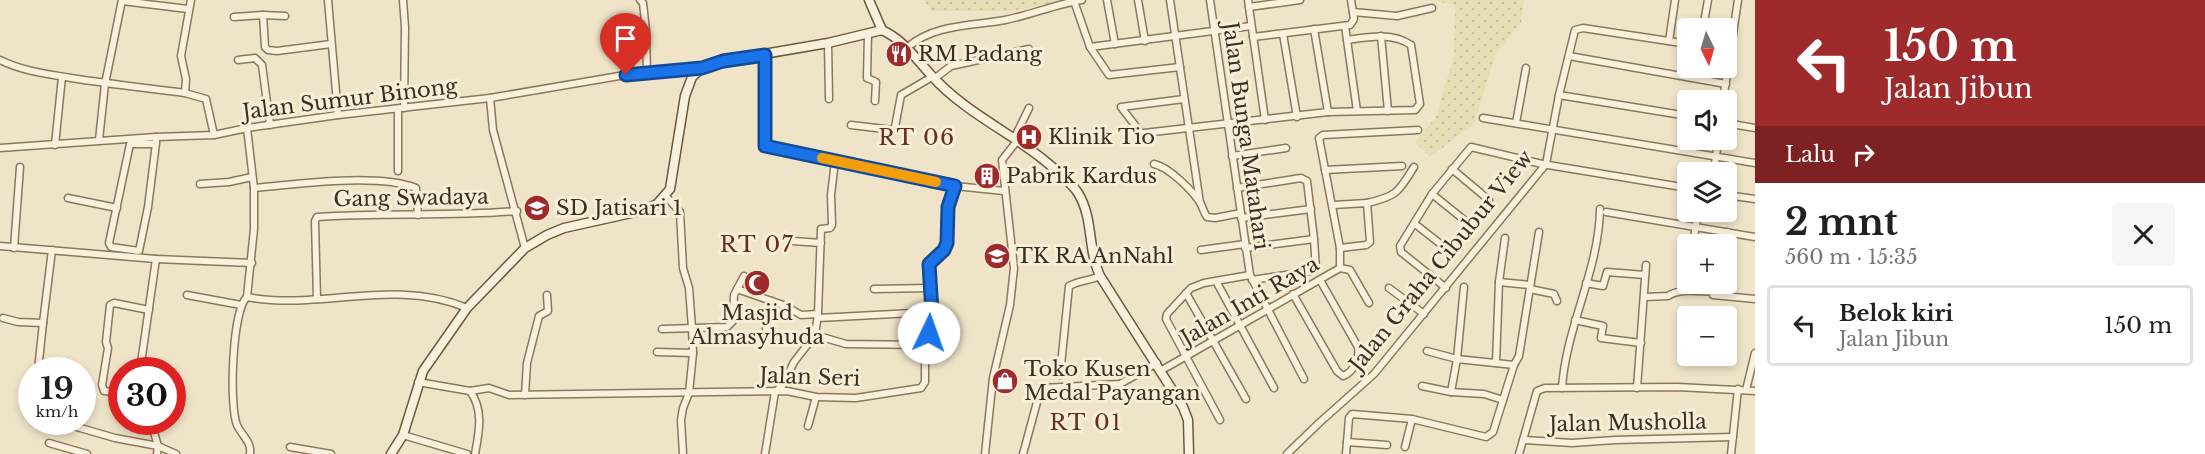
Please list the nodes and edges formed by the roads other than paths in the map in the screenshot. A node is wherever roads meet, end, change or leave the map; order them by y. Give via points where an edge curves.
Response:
1 (191, 0) edge
2 (328, 0) edge
3 (403, 0) edge
4 (640, 0) edge
5 (869, 0) edge
6 (1082, 0) edge
7 (1107, 0) edge
8 (1138, 0) edge
9 (1170, 0) edge
10 (1210, 0) edge
11 (1300, 0) edge
12 (1352, 0) edge
13 (1675, 0) edge
14 (1708, 0) edge
15 (1738, 0) edge
16 (122, 1) edge
17 (1074, 1) edge
18 (1248, 3) edge
19 (1432, 8) dead end
20 (188, 9) junction
21 (1353, 12) junction
22 (263, 15) junction
23 (285, 16) dead end
24 (234, 17) dead end
25 (1705, 18) edge
26 (1734, 18) edge
27 (1251, 26) junction
28 (1345, 26) junction
29 (882, 30) junction
30 (1314, 30) junction
31 (1214, 31) junction
32 (868, 34) junction
33 (1283, 34) junction
34 (1381, 36) junction
35 (1176, 37) junction
36 (1253, 38) junction
37 (1347, 40) junction
38 (1669, 40) junction
39 (1145, 41) junction
40 (1677, 42) edge
41 (828, 43) junction
42 (331, 44) junction
43 (1115, 44) junction
44 (908, 47) junction
45 (1090, 47) junction
46 (1029, 49) dead end
47 (765, 55) junction
48 (1569, 56) junction
49 (0, 60) edge
50 (238, 60) dead end
51 (1180, 67) junction
52 (702, 68) junction
53 (1526, 68) dead end
54 (647, 74) junction
55 (62, 77) junction
56 (933, 78) junction
57 (1726, 78) edge
58 (105, 84) junction
59 (1726, 84) junction
60 (1725, 90) edge
61 (185, 93) junction
62 (1559, 95) junction
63 (490, 98) junction
64 (829, 99) dead end
65 (1184, 99) junction
66 (875, 101) dead end
67 (1029, 108) dead end
68 (401, 109) junction
69 (1357, 111) junction
70 (1388, 111) junction
71 (1328, 112) junction
72 (1677, 114) edge
73 (338, 116) junction
74 (1297, 117) junction
75 (1483, 118) dead end
76 (1265, 120) junction
77 (1516, 123) junction
78 (1228, 124) junction
79 (270, 125) junction
80 (851, 125) dead end
81 (1737, 125) edge
82 (247, 128) junction
83 (1755, 128) edge
84 (1188, 129) junction
85 (1554, 129) junction
86 (1418, 130) dead end
87 (214, 135) junction
88 (99, 140) junction
89 (154, 140) junction
90 (1015, 140) junction
91 (55, 145) junction
92 (0, 148) edge
93 (1286, 148) dead end
94 (1717, 150) edge
95 (1232, 156) junction
96 (1716, 157) junction
97 (835, 161) junction
98 (1715, 162) edge
99 (1755, 163) edge
100 (1154, 164) dead end
101 (1549, 165) junction
102 (1402, 166) dead end
103 (20, 167) dead end
104 (1414, 167) dead end
105 (1452, 169) junction
106 (1325, 170) junction
107 (399, 171) dead end
108 (252, 177) junction
109 (200, 184) dead end
110 (955, 186) junction
111 (1677, 186) edge
112 (254, 188) junction
113 (1237, 188) junction
114 (1004, 191) junction
115 (1432, 194) junction
116 (665, 195) junction
117 (1737, 197) edge
118 (68, 198) dead end
119 (1489, 200) dead end
120 (1755, 200) edge
121 (1367, 203) junction
122 (1200, 204) junction
123 (1333, 205) junction
124 (117, 208) junction
125 (1311, 209) junction
126 (517, 211) junction
127 (418, 215) junction
128 (1241, 216) junction
129 (1697, 222) edge
130 (1468, 223) dead end
131 (1415, 224) junction
132 (1696, 226) junction
133 (1539, 232) dead end
134 (1727, 232) joint
135 (1695, 234) edge
136 (1755, 237) edge
137 (1505, 238) dead end
138 (1314, 239) junction
139 (793, 241) dead end
140 (821, 243) junction
141 (0, 246) edge
142 (1245, 246) junction
143 (14, 248) junction
144 (525, 248) junction
145 (1340, 248) junction
146 (1447, 249) dead end
147 (52, 250) junction
148 (1201, 250) dead end
149 (156, 259) junction
150 (252, 263) junction
151 (1646, 265) dead end
152 (1340, 268) junction
153 (1645, 275) junction
154 (744, 276) dead end
155 (1100, 276) junction
156 (1251, 278) junction
157 (1320, 280) junction
158 (1216, 281) junction
159 (1499, 282) junction
160 (1586, 283) junction
161 (1464, 287) dead end
162 (1530, 287) junction
163 (929, 288) junction
164 (1389, 288) dead end
165 (1446, 288) junction
166 (737, 289) junction
167 (874, 289) dead end
168 (1186, 293) junction
169 (1293, 294) junction
170 (187, 295) dead end
171 (547, 296) dead end
172 (247, 297) junction
173 (1645, 297) junction
174 (317, 299) junction
175 (1755, 299) edge
176 (772, 301) junction
177 (1557, 301) dead end
178 (1369, 303) dead end
179 (242, 305) junction
180 (467, 308) junction
181 (1267, 309) junction
182 (149, 310) junction
183 (932, 312) junction
184 (1424, 314) junction
185 (818, 316) junction
186 (3, 318) dead end
187 (1575, 320) junction
188 (43, 323) junction
189 (1239, 325) junction
190 (692, 328) junction
191 (662, 329) dead end
192 (815, 335) junction
193 (1212, 340) junction
194 (811, 342) junction
195 (1641, 343) junction
196 (925, 345) junction
197 (1427, 351) dead end
198 (657, 352) dead end
199 (693, 353) junction
200 (1755, 353) edge
201 (39, 357) edge
202 (142, 357) edge
203 (1185, 357) junction
204 (1457, 359) junction
205 (1496, 363) junction
206 (1514, 365) junction
207 (1159, 367) junction
208 (1060, 375) dead end
209 (1304, 379) dead end
210 (418, 382) junction
211 (1422, 387) dead end
212 (1274, 388) dead end
213 (1562, 388) junction
214 (1638, 388) junction
215 (1738, 389) junction
216 (1746, 390) junction
217 (108, 391) edge
218 (470, 391) junction
219 (1755, 391) edge
220 (775, 392) junction
221 (1451, 392) junction
222 (689, 393) junction
223 (525, 395) junction
224 (816, 397) junction
225 (1246, 399) dead end
226 (1503, 400) junction
227 (1412, 419) junction
228 (1220, 420) dead end
229 (808, 426) dead end
230 (96, 433) edge
231 (155, 435) edge
232 (403, 435) junction
233 (1732, 437) junction
234 (1523, 440) junction
235 (1347, 442) junction
236 (49, 443) dead end
237 (1387, 445) dead end
238 (158, 446) junction
239 (290, 447) dead end
240 (1405, 447) dead end
241 (87, 454) edge
242 (157, 454) edge
243 (176, 454) edge
244 (250, 454) edge
245 (331, 454) edge
246 (391, 454) edge
247 (467, 454) edge
248 (475, 454) edge
249 (683, 454) edge
250 (765, 454) edge
251 (985, 454) edge
252 (1023, 454) edge
253 (1189, 454) edge
254 (1287, 454) edge
255 (1346, 454) edge
256 (1519, 454) edge
257 (1731, 454) edge

1 - 20 street
2 - 42 street
3 - 68 street
4 - 54 street via 646,31
5 - 29 main road
6 - 17 street
7 - 43 street
8 - 39 street
9 - 35 street
10 - 31 street, Jalan Bunga Matahari
11 - 18 street
12 - 21 street
13 - 38 street
14 - 25 street
15 - 26 street
16 - 20 street
16 - 58 street
17 - 44 street via 1006,20 950,28
17 - 45 street
18 - 27 street
19 - 21 street via 1397,16
20 - 61 street via 181,57
21 - 28 street via 1354,22
22 - 23 street
22 - 24 street
22 - 42 street via 268,50
27 - 31 street
27 - 36 street
28 - 30 street
28 - 37 street
29 - 32 main road
29 - 44 main road
30 - 33 street
30 - 71 street
31 - 35 street
31 - 78 street, Jalan Bunga Matahari
32 - 41 main road
32 - 66 street via 867,78 876,82
33 - 36 street
33 - 74 street
34 - 37 street
34 - 70 street
34 - 70 street via 1411,45 1420,104 1415,110
35 - 39 street
35 - 51 street
36 - 76 street
37 - 69 street
38 - 40 street, Jalan Graha Cibubur View
38 - 48 street, Jalan Graha Cibubur View via 1580,28 1574,32
39 - 43 street
41 - 47 main road
41 - 64 street
42 - 73 street
43 - 45 street
44 - 56 main road
45 - 51 street via 1109,75
46 - 56 street via 951,66
47 - 52 main road
47 - 97 street via 765,146
48 - 59 street
48 - 62 street, Jalan Graha Cibubur View
49 - 55 street via 21,69
50 - 79 street via 255,58 262,64
51 - 65 street
52 - 54 street, Jalan Sumur Binong
52 - 116 main road via 692,77 685,96 670,189
53 - 77 street
54 - 63 street, Jalan Sumur Binong
55 - 58 street
55 - 91 street
56 - 80 street via 901,95 893,130
56 - 90 main road via 964,106
57 - 59 street
58 - 61 street
58 - 88 street
59 - 60 street
61 - 87 street via 206,99
62 - 72 street
62 - 85 street, Jalan Graha Cibubur View
63 - 68 street, Jalan Sumur Binong
63 - 126 street via 494,130
65 - 84 street
65 - 84 street via 1121,107 1141,133
67 - 90 street
68 - 73 street, Jalan Sumur Binong
68 - 107 street
69 - 70 street
69 - 71 street
71 - 74 street
73 - 79 street, Jalan Sumur Binong
74 - 76 street
75 - 77 street
76 - 78 street
77 - 85 street
78 - 84 street
78 - 95 street, Jalan Bunga Matahari
79 - 82 street, Jalan Sumur Binong
81 - 83 street
82 - 87 street, Jalan Sumur Binong
82 - 108 street
84 - 122 street
85 - 96 street
85 - 101 street, Jalan Graha Cibubur View
86 - 106 street, Jalan Inti Raya via 1323,135 1319,143
87 - 89 street, Jalan Sumur Binong
88 - 89 street, Jalan Sumur Binong
88 - 91 street, Jalan Sumur Binong
89 - 124 street via 130,144
89 - 124 street via 148,207 139,251 109,246
90 - 114 street via 1002,160
90 - 155 main road via 1041,156 1077,191 1089,215 1093,255
91 - 92 street, Jalan Sumur Binong
93 - 95 street
94 - 96 street
95 - 113 street, Jalan Bunga Matahari
96 - 98 street
96 - 99 street
97 - 110 street
97 - 140 street via 832,225 821,229
100 - 122 street via 1173,174
101 - 105 street via 1471,147
101 - 111 street
101 - 165 street, Jalan Graha Cibubur View
102 - 106 street
103 - 143 street
104 - 121 street via 1389,198
105 - 115 street
105 - 119 street
106 - 123 street, Jalan Inti Raya
108 - 109 street
108 - 112 street
110 - 114 street
110 - 163 street, Jalan Seri via 948,207 947,243 929,264
112 - 127 street via 342,181 414,187
112 - 150 street
113 - 125 street via 1303,178
113 - 128 street, Jalan Bunga Matahari
114 - 251 street via 1014,268 1010,305 993,378
115 - 130 street
115 - 131 street
116 - 144 main road via 645,210 564,228
116 - 190 street via 680,213
117 - 120 street
118 - 124 street
121 - 123 street
121 - 145 street via 1370,242
122 - 128 street via 1211,218
123 - 145 street, Jalan Inti Raya
125 - 128 street
125 - 138 street
126 - 127 street, Gang Swadaya
126 - 144 street
127 - 174 street, Gang Swadaya via 315,218
128 - 142 street, Jalan Bunga Matahari
129 - 132 street
131 - 146 street
131 - 165 street via 1400,246 1401,252
132 - 134 street
132 - 135 street
132 - 160 street via 1603,210
133 - 162 street
134 - 136 street
137 - 159 street
138 - 142 street
138 - 156 street via 1314,270
139 - 140 street
140 - 185 street
141 - 143 street
142 - 148 street
142 - 156 street, Jalan Bunga Matahari
143 - 147 street
144 - 180 main road
145 - 152 street, Jalan Inti Raya
147 - 149 street
147 - 188 street
149 - 150 street
149 - 182 street
150 - 172 street
151 - 153 street
152 - 157 street, Jalan Inti Raya
152 - 178 street via 1350,270
153 - 160 street via 1607,272 1602,286
153 - 173 street
154 - 166 street
155 - 207 main road
155 - 208 street via 1070,286
156 - 158 street
156 - 181 street, Jalan Bunga Matahari
157 - 169 street, Jalan Inti Raya
157 - 169 street via 1358,347 1355,365 1347,375 1340,375
158 - 168 street
158 - 189 street
159 - 162 street
159 - 205 street
160 - 187 street
161 - 204 street
162 - 177 street via 1554,294
162 - 206 street via 1520,356
163 - 167 street
163 - 183 street, Jalan Seri
164 - 184 street
165 - 184 street, Jalan Graha Cibubur View
166 - 176 street
166 - 190 street via 733,321 727,327
168 - 193 street
168 - 203 street via 1166,319
169 - 181 street, Jalan Inti Raya
170 - 179 street
171 - 223 street via 548,311 539,316 527,363
172 - 174 street via 270,302
172 - 179 street
173 - 175 street via 1684,291
173 - 195 street
174 - 180 street via 383,293 438,298
176 - 185 street via 801,315
176 - 194 street via 768,336
179 - 244 street via 233,354 234,411 237,425 251,447
180 - 210 main road
181 - 189 street, Jalan Inti Raya
181 - 209 street, Jalan Bunga Matahari
182 - 202 street
182 - 217 street via 110,305 102,385
183 - 185 street
183 - 196 street, Jalan Seri
184 - 254 street, Jalan Graha Cibubur View via 1367,382
185 - 192 street
186 - 188 street
187 - 195 street via 1603,326 1601,338
187 - 213 street
188 - 201 street
189 - 193 street, Jalan Inti Raya
189 - 212 street
190 - 191 street
190 - 199 street
192 - 194 street
192 - 196 street, Jalan Seri via 846,344
193 - 203 street, Jalan Inti Raya
193 - 225 street
194 - 220 street
195 - 214 street
196 - 224 street, Jalan Seri via 925,382 921,388 856,398
197 - 204 street
198 - 199 street
199 - 222 street
200 - 216 street
203 - 207 street, Jalan Inti Raya
203 - 228 street
204 - 205 street
204 - 221 street
205 - 206 street
206 - 226 street
207 - 252 street, Jalan Inti Raya via 1120,384 1043,388
207 - 253 main road via 1188,420
210 - 218 street, Jalan Seri
210 - 232 main road
211 - 221 street
213 - 214 street
213 - 234 street via 1536,391
214 - 215 street
215 - 216 street
215 - 233 street
216 - 219 street
218 - 223 street, Jalan Seri via 489,388 509,395
218 - 248 street via 479,408
220 - 222 street, Jalan Seri
220 - 224 street, Jalan Seri
220 - 250 street
221 - 226 street via 1484,394
222 - 223 street, Jalan Seri
222 - 249 street via 681,420
224 - 229 street
226 - 227 street via 1493,432 1486,437
227 - 235 street via 1352,414
227 - 240 street
230 - 238 street
231 - 238 street
232 - 246 main road
232 - 247 street
233 - 234 street, Jalan Musholla via 1572,443
233 - 257 street
234 - 256 street
235 - 237 street
235 - 255 street
236 - 241 street
238 - 242 street
238 - 243 street
239 - 245 street

